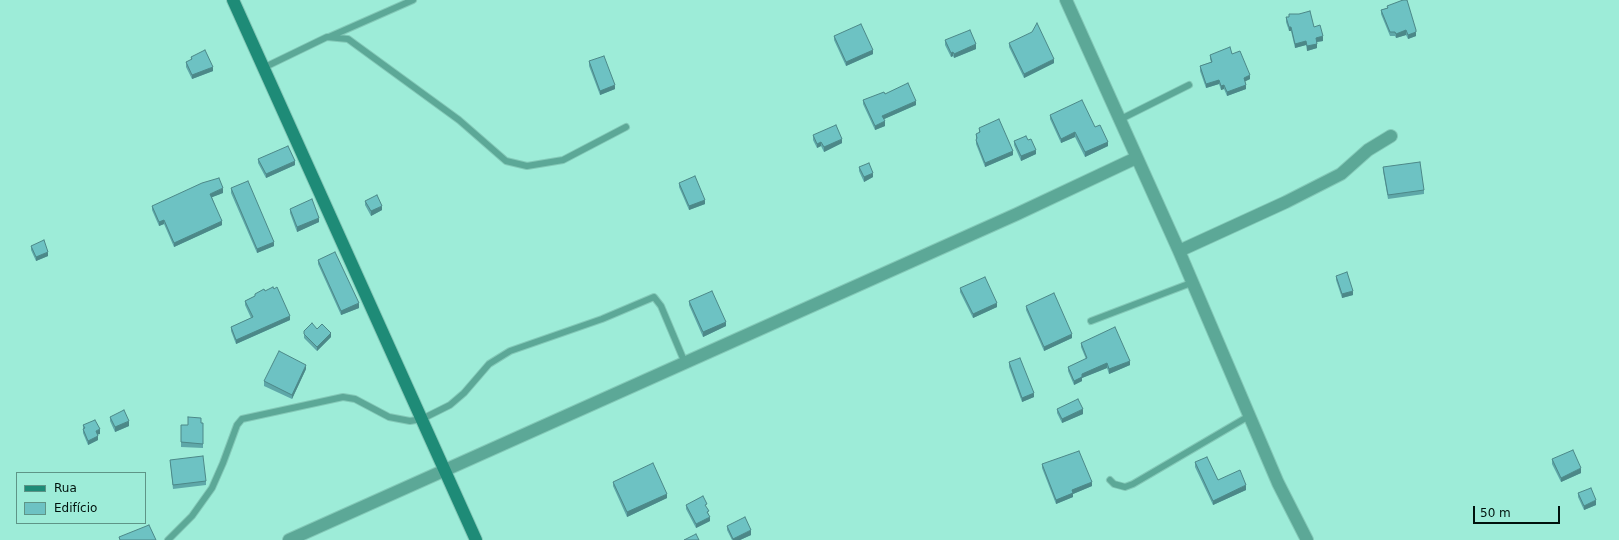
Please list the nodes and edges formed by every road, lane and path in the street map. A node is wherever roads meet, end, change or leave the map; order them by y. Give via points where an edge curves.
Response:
1 (233, 0) edge
2 (413, 0) edge
3 (1066, 0) edge
4 (327, 37) junction
5 (264, 68) junction
6 (1189, 85) dead end
7 (1120, 120) junction
8 (626, 127) dead end
9 (1391, 136) dead end
10 (1136, 158) junction
11 (1179, 251) junction
12 (1191, 282) junction
13 (1091, 322) dead end
14 (685, 363) junction
15 (1249, 416) junction
16 (422, 419) junction
17 (445, 470) junction
18 (1110, 480) dead end
19 (168, 540) edge
20 (289, 540) edge
21 (476, 540) edge
22 (1307, 540) edge

1 - 5 street
2 - 4 lane
3 - 7 street
4 - 5 lane
4 - 8 lane via 348,39 459,120 506,161 527,166 563,160
5 - 16 street
6 - 7 lane
7 - 10 street
9 - 11 street via 1368,150 1341,174
10 - 11 street
10 - 14 street
11 - 12 street
12 - 13 lane
12 - 15 street
14 - 16 lane via 661,306 654,297 602,319 510,351 489,364 450,405
14 - 17 street
15 - 18 lane via 1133,484 1125,487
15 - 22 street via 1278,483
16 - 17 street
16 - 19 lane via 410,421 389,417 355,399 344,397 242,419 237,425 212,488 192,516
17 - 20 street
17 - 21 street

